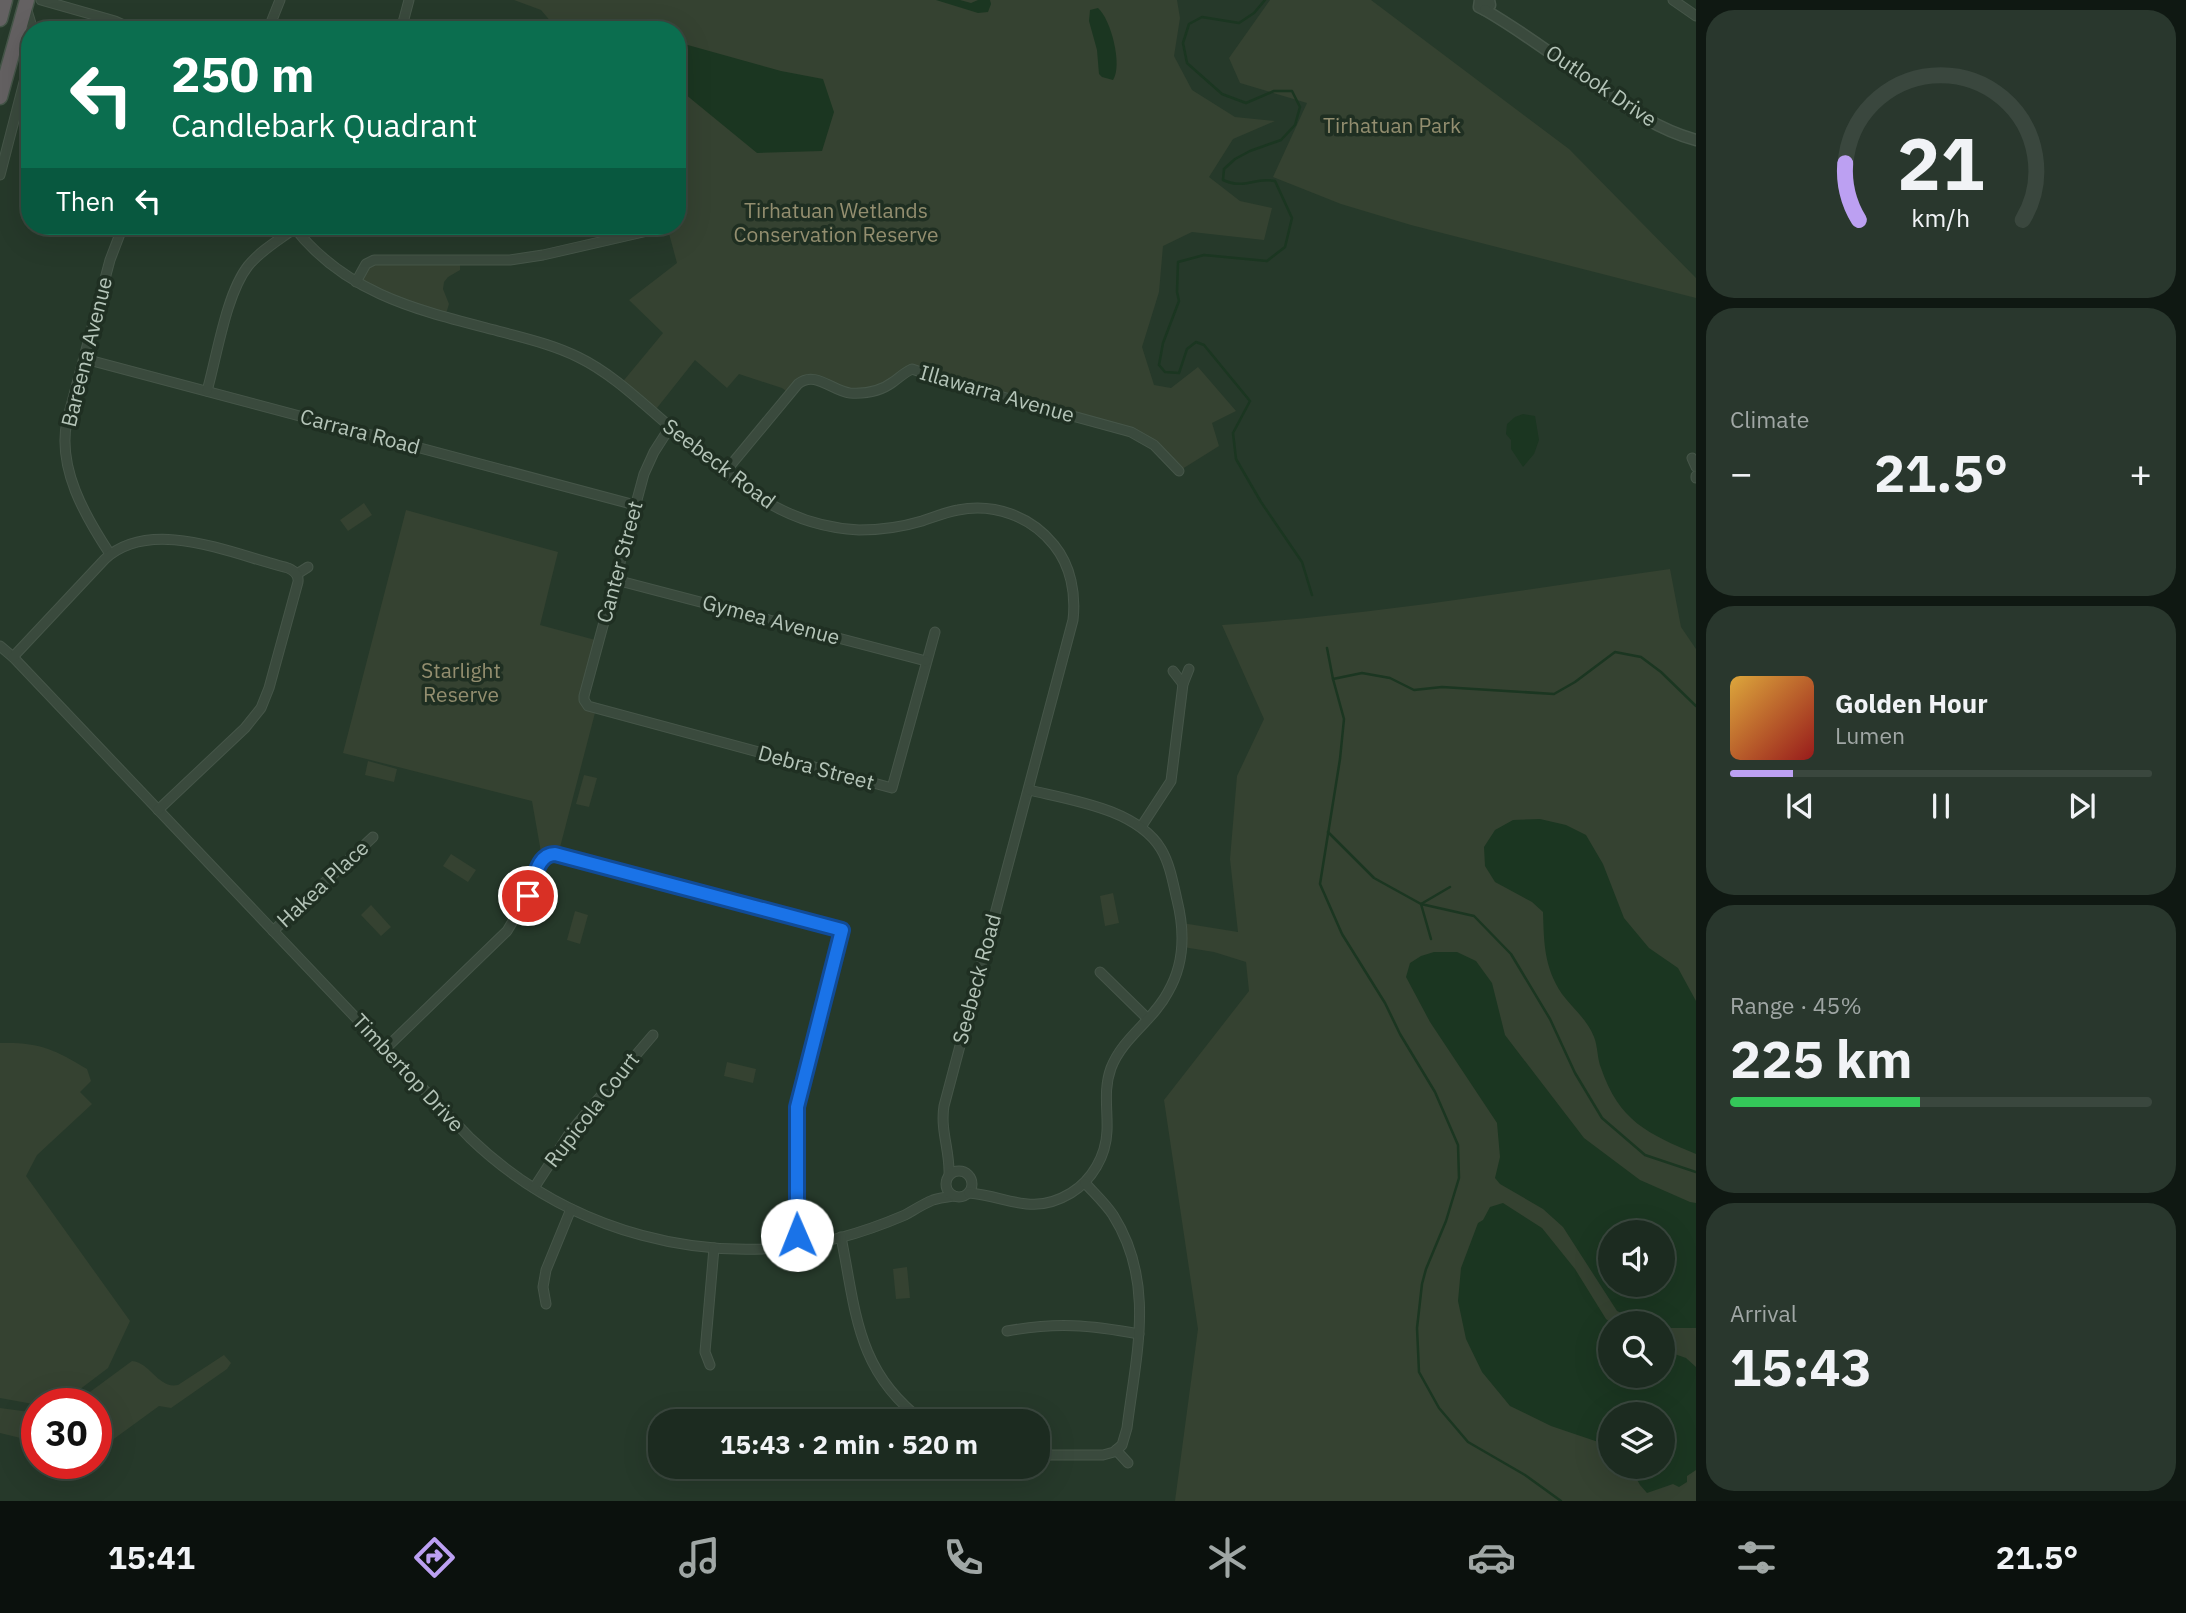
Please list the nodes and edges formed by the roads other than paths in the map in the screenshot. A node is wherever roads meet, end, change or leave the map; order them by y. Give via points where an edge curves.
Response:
1 (5, 0) edge
2 (41, 0) edge
3 (280, 0) edge
4 (409, 0) edge
5 (1485, 2) edge
6 (1678, 2) edge
7 (26, 3) edge
8 (1696, 16) edge
9 (0, 19) edge
10 (21, 21) edge
11 (21, 21) edge
12 (31, 21) edge
13 (115, 21) edge
14 (272, 21) edge
15 (403, 21) edge
16 (21, 94) edge
17 (0, 97) edge
18 (1696, 140) edge
19 (0, 174) edge
20 (120, 235) edge
21 (284, 235) edge
22 (301, 235) edge
23 (630, 235) edge
24 (356, 282) junction
25 (85, 359) junction
26 (207, 391) junction
27 (670, 427) junction
28 (1179, 471) dead end
29 (725, 472) junction
30 (635, 505) junction
31 (110, 554) junction
32 (307, 567) dead end
33 (297, 574) junction
34 (615, 580) junction
35 (935, 632) dead end
36 (0, 646) edge
37 (13, 657) junction
38 (926, 661) junction
39 (1189, 669) dead end
40 (1173, 671) dead end
41 (1183, 684) junction
42 (586, 702) joint
43 (1029, 790) junction
44 (158, 810) junction
45 (1141, 827) junction
46 (373, 837) dead end
47 (273, 931) junction
48 (1100, 972) dead end
49 (1147, 1018) junction
50 (653, 1034) dead end
51 (385, 1049) junction
52 (950, 1156) junction
53 (963, 1171) junction
54 (950, 1174) junction
55 (971, 1179) junction
56 (1085, 1182) junction
57 (946, 1185) junction
58 (534, 1188) junction
59 (968, 1193) junction
60 (989, 1195) junction
61 (954, 1196) junction
62 (934, 1200) junction
63 (570, 1209) junction
64 (841, 1237) junction
65 (797, 1246) junction
66 (714, 1248) junction
67 (546, 1304) dead end
68 (1007, 1331) dead end
69 (1139, 1334) junction
70 (710, 1365) dead end
71 (908, 1409) edge
72 (1116, 1450) junction
73 (1050, 1455) edge
74 (1128, 1463) dead end

1 - 9 highway
2 - 13 street
3 - 14 street
4 - 15 street
5 - 18 street, Outlook Drive via 1625,106 1655,125
6 - 8 street
7 - 10 highway
7 - 12 street
11 - 17 highway
16 - 19 street
20 - 25 street, Bareena Avenue
21 - 26 street via 240,279
22 - 24 street, Seebeck Road
23 - 24 street via 510,260 374,260 366,264
24 - 27 street, Seebeck Road via 412,307 565,351 603,372
25 - 26 street, Carrara Road
25 - 31 street, Bareena Avenue via 66,425 66,453 81,504
26 - 30 street, Carrara Road
27 - 29 street, Seebeck Road
27 - 30 street, Canter Street via 648,464
28 - 29 street, Illawarra Avenue via 1154,445 1131,432 912,369 888,386 868,392 847,392 804,379
29 - 43 street, Seebeck Road via 773,507 825,526 889,528 956,510 982,508 1020,517 1047,537 1067,569 1074,612
30 - 34 street, Canter Street
31 - 33 street via 154,538 174,539
31 - 37 street
32 - 33 street
33 - 44 street via 261,708
34 - 38 street, Gymea Avenue
34 - 42 street, Canter Street
35 - 38 street, Debra Street
36 - 37 street, Timbertop Drive
37 - 44 street, Timbertop Drive
38 - 42 street, Debra Street via 892,788 596,709
39 - 41 street
40 - 41 street
41 - 45 street via 1171,781
43 - 45 street via 1108,811
43 - 52 street, Seebeck Road via 944,1106 943,1128
44 - 47 street, Timbertop Drive
45 - 49 street via 1166,858 1183,931 1175,979
46 - 47 street, Hakea Place
47 - 51 street, Timbertop Drive
48 - 49 street
49 - 56 street via 1110,1070 1104,1149
50 - 58 street, Rupicola Court via 571,1131
51 - 58 street, Timbertop Drive via 477,1145
51 - 65 street via 507,931 528,896 541,860 549,854 846,928 797,1107
52 - 53 street, Seebeck Road
52 - 54 street, Seebeck Road
53 - 54 street
53 - 55 street
54 - 57 street
55 - 59 street
55 - 60 street
56 - 60 street via 1062,1198 1037,1205 1010,1203
56 - 69 street via 1112,1214 1129,1246 1140,1293
57 - 61 street
57 - 62 street, Timbertop Drive
58 - 63 street, Timbertop Drive
59 - 60 street
59 - 61 street
61 - 62 street, Timbertop Drive
62 - 64 street, Timbertop Drive
63 - 66 street, Timbertop Drive via 634,1233
63 - 67 street via 546,1270
64 - 65 street, Timbertop Drive
64 - 71 street via 864,1347 884,1382
65 - 66 street, Timbertop Drive
66 - 70 street via 705,1352
68 - 69 street via 1077,1325
69 - 72 street via 1127,1428
72 - 73 street via 1103,1455
72 - 74 street

